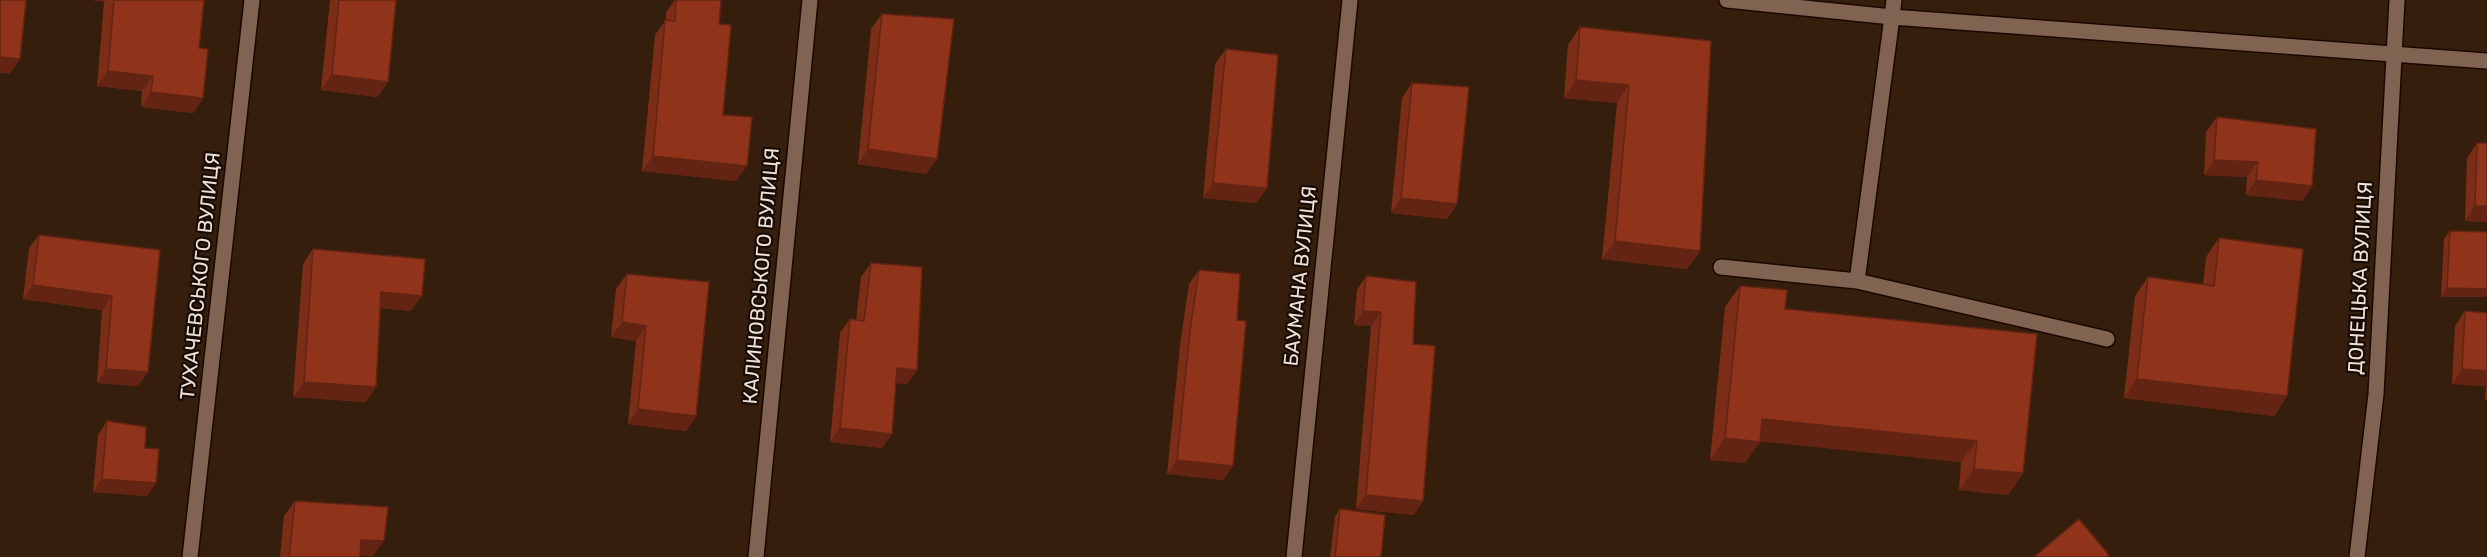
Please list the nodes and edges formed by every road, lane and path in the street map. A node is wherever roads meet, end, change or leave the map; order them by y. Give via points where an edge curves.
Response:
1 (252, 0) edge
2 (810, 0) edge
3 (1350, 0) edge
4 (1727, 0) edge
5 (1894, 0) edge
6 (2397, 0) edge
7 (1892, 17) junction
8 (2394, 54) junction
9 (2487, 61) edge
10 (1720, 267) dead end
11 (1857, 281) junction
12 (2107, 339) dead end
13 (190, 557) edge
14 (756, 557) edge
15 (1294, 557) edge
16 (2357, 557) edge

1 - 13 street, ТУХАЧЕВСЬКОГО ВУЛИЦЯ
2 - 14 street, КАЛИНОВСЬКОГО ВУЛИЦЯ
3 - 15 street, БАУМАНА ВУЛИЦЯ
4 - 7 street
5 - 7 street
6 - 8 street, ДОНЕЦЬКА ВУЛИЦЯ
7 - 8 street
7 - 11 street
8 - 9 street
8 - 16 street, ДОНЕЦЬКА ВУЛИЦЯ via 2376,394
10 - 11 street
11 - 12 street

